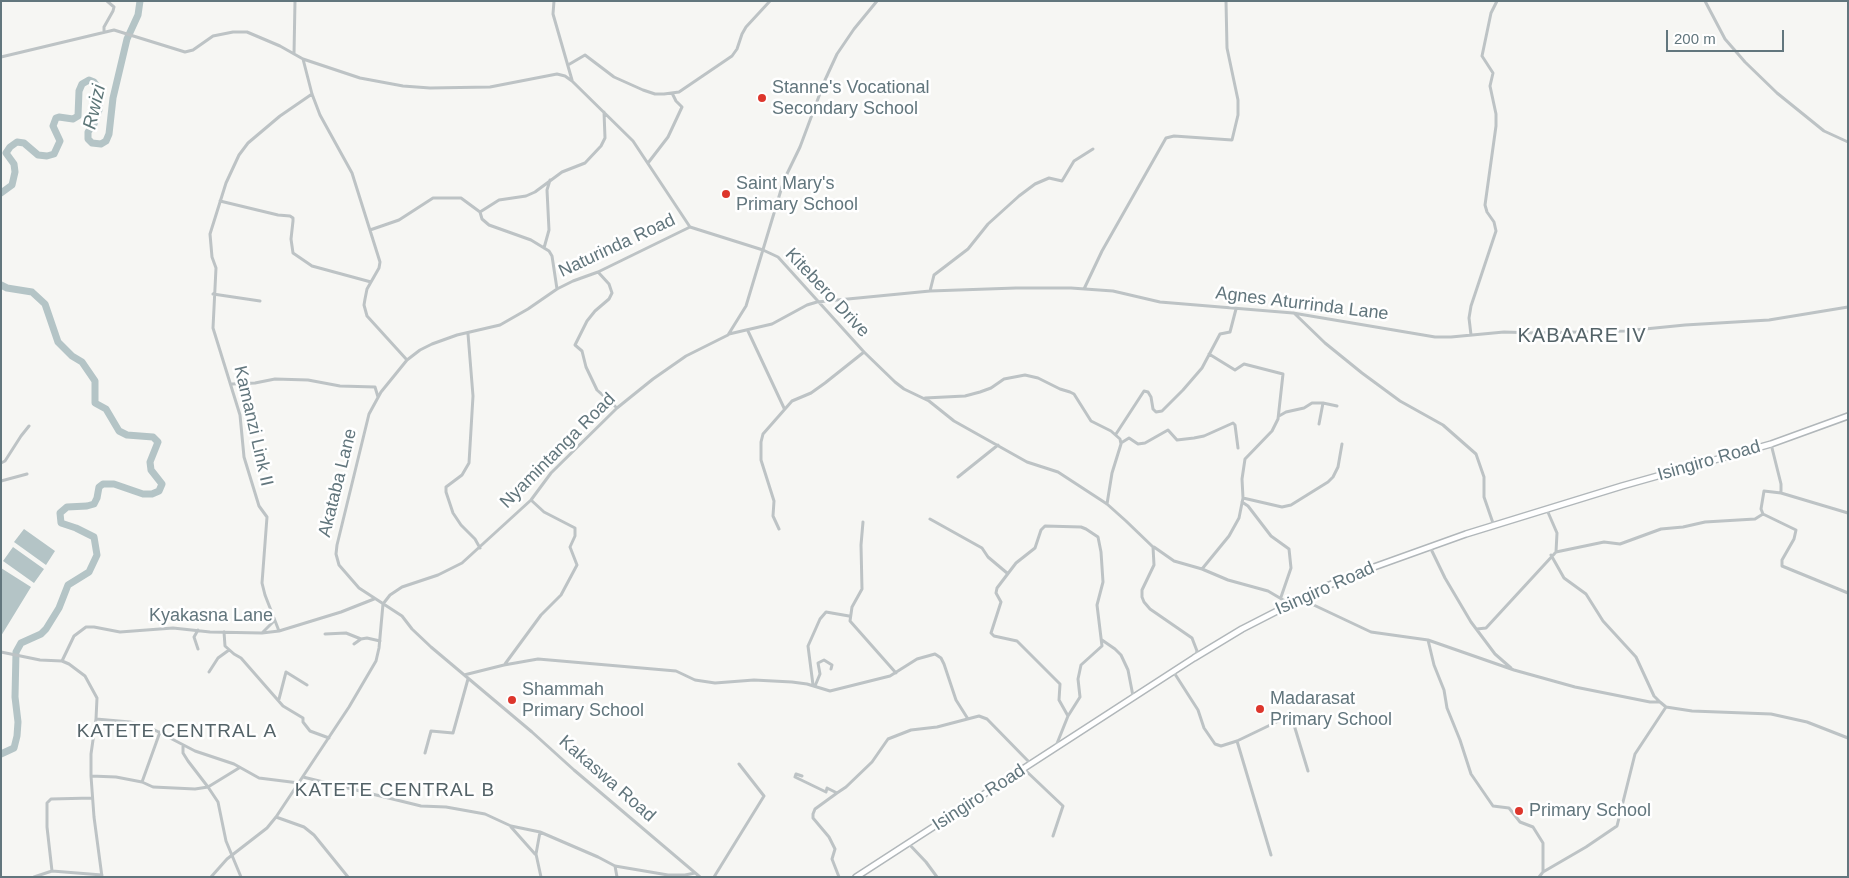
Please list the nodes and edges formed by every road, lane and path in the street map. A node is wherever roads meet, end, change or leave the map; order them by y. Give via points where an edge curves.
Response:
1 (107, 1) edge
2 (295, 1) edge
3 (554, 1) edge
4 (770, 1) edge
5 (1226, 1) edge
6 (1497, 1) edge
7 (1706, 1) edge
8 (875, 2) edge
9 (104, 32) junction
10 (294, 54) junction
11 (1, 58) edge
12 (303, 59) junction
13 (568, 65) junction
14 (572, 81) junction
15 (672, 93) junction
16 (312, 94) junction
17 (604, 112) junction
18 (1848, 142) edge
19 (1093, 149) dead end
20 (648, 163) junction
21 (550, 180) junction
22 (220, 202) junction
23 (480, 212) junction
24 (690, 227) junction
25 (370, 230) junction
26 (544, 248) junction
27 (763, 250) junction
28 (598, 272) junction
29 (371, 282) junction
30 (1084, 289) junction
31 (557, 290) junction
32 (930, 291) junction
33 (214, 294) junction
34 (260, 301) dead end
35 (817, 302) junction
36 (1848, 307) edge
37 (1236, 310) junction
38 (1294, 313) junction
39 (748, 331) junction
40 (468, 334) junction
41 (728, 335) junction
42 (1471, 335) junction
43 (864, 352) junction
44 (1209, 354) junction
45 (407, 360) junction
46 (232, 384) junction
47 (378, 397) junction
48 (924, 398) junction
49 (1323, 403) junction
50 (1337, 406) dead end
51 (617, 408) junction
52 (784, 408) junction
53 (1278, 416) junction
54 (1848, 416) edge
55 (1319, 424) dead end
56 (30, 426) dead end
57 (1116, 434) junction
58 (1121, 443) junction
59 (1342, 444) dead end
60 (1771, 444) junction
61 (998, 445) junction
62 (1238, 448) dead end
63 (1, 463) edge
64 (27, 474) dead end
65 (958, 477) dead end
66 (1, 480) edge
67 (1781, 493) junction
68 (531, 500) junction
69 (1243, 500) junction
70 (1107, 504) junction
71 (1547, 510) junction
72 (1848, 512) edge
73 (1763, 514) junction
74 (930, 519) dead end
75 (863, 522) dead end
76 (1494, 526) junction
77 (779, 529) dead end
78 (1153, 547) junction
79 (1430, 547) junction
80 (480, 548) junction
81 (1556, 552) junction
82 (1552, 555) junction
83 (1202, 569) junction
84 (1008, 573) junction
85 (1848, 593) edge
86 (1281, 597) junction
87 (374, 599) junction
88 (1301, 599) junction
89 (383, 604) junction
90 (1290, 604) junction
91 (849, 616) junction
92 (274, 621) junction
93 (198, 630) junction
94 (1477, 630) junction
95 (278, 631) junction
96 (224, 632) junction
97 (262, 633) junction
98 (325, 634) dead end
99 (361, 639) junction
100 (1102, 640) junction
101 (1428, 640) junction
102 (380, 641) junction
103 (354, 644) dead end
104 (198, 649) dead end
105 (230, 650) junction
106 (1, 652) edge
107 (1194, 658) junction
108 (62, 661) junction
109 (504, 665) junction
110 (830, 669) dead end
111 (1514, 670) junction
112 (1173, 671) junction
113 (209, 672) dead end
114 (896, 673) junction
115 (464, 675) junction
116 (468, 679) junction
117 (307, 686) dead end
118 (814, 686) junction
119 (1133, 696) junction
120 (279, 700) junction
121 (1660, 702) junction
122 (1666, 707) junction
123 (1068, 716) junction
124 (96, 719) junction
125 (968, 719) junction
126 (160, 732) junction
127 (329, 738) junction
128 (1848, 738) edge
129 (1237, 741) junction
130 (182, 745) junction
131 (1055, 747) junction
132 (425, 753) dead end
133 (739, 764) dead end
134 (1032, 764) junction
135 (239, 768) junction
136 (1024, 769) junction
137 (1308, 772) dead end
138 (91, 776) junction
139 (802, 776) dead end
140 (302, 777) junction
141 (142, 782) junction
142 (299, 783) junction
143 (208, 786) junction
144 (838, 793) junction
145 (92, 798) junction
146 (276, 817) junction
147 (511, 826) junction
148 (540, 832) junction
149 (1053, 836) dead end
150 (908, 844) junction
151 (536, 854) junction
152 (1271, 855) dead end
153 (232, 856) junction
154 (614, 866) junction
155 (52, 871) junction
156 (1543, 872) junction
157 (695, 873) junction
158 (102, 876) edge
159 (540, 876) edge
160 (34, 877) edge
161 (211, 877) edge
162 (241, 877) edge
163 (348, 877) edge
164 (617, 877) edge
165 (700, 877) edge
166 (714, 877) edge
167 (839, 877) edge
168 (856, 877) edge
169 (937, 877) edge
170 (1539, 877) edge

1 - 9 street via 114,11
2 - 10 street
3 - 13 street via 554,19
4 - 15 street via 746,27 732,56 692,84
5 - 30 street via 1227,48 1238,100 1232,140 1166,138
6 - 42 street via 1491,13 1482,56 1493,73 1490,86 1496,126 1485,205 1496,231 1471,306
7 - 18 street via 1725,39 1745,62 1824,131
8 - 27 street via 837,54 825,80 784,180
9 - 10 street via 114,30 186,52 213,36 247,32
9 - 11 street
10 - 12 street
12 - 14 street via 360,78 421,87 490,87 557,74
12 - 16 street
13 - 14 street
13 - 15 street via 585,55 614,77 655,94
14 - 17 street
15 - 20 street via 682,107 668,137
16 - 22 street, Kamanzi Link II via 248,143 233,166
16 - 25 street via 325,126 352,173
17 - 20 street via 633,141
17 - 21 street via 606,129 600,146 585,163
19 - 32 street via 1074,161 1062,181 1049,178 1019,196 988,224 968,249 934,275
20 - 24 street
21 - 23 street via 535,192 499,200
21 - 26 street via 547,190 549,230
22 - 29 street via 290,216 293,218 293,253 312,266
22 - 33 street, Kamanzi Link II via 210,234 216,268
23 - 25 street via 461,198 433,198 399,220
23 - 26 street via 489,226 515,233
24 - 27 street, Kitebero Drive
24 - 28 street, Naturinda Road
25 - 29 street via 380,262
26 - 31 street via 552,256
27 - 35 street, Kitebero Drive via 778,257
27 - 41 street via 746,306
28 - 31 street, Naturinda Road
28 - 51 street via 612,293 587,321 575,345 582,351 597,390
29 - 45 street via 364,306 367,316
30 - 32 street, Agnes Aturrinda Lane
30 - 37 street, Agnes Aturrinda Lane via 1113,290 1160,302
31 - 40 street, Naturinda Road via 500,325
32 - 35 street, Agnes Aturrinda Lane
33 - 34 street
33 - 46 street, Kamanzi Link II via 213,328
35 - 39 street, Agnes Aturrinda Lane via 772,324
35 - 43 street, Kitebero Drive
36 - 42 street, Agnes Aturrinda Lane via 1769,320 1625,331
37 - 38 street, Agnes Aturrinda Lane
37 - 44 street via 1230,332 1220,334
38 - 42 street, Agnes Aturrinda Lane via 1435,337
38 - 76 street via 1362,373 1400,401 1443,425 1476,454 1484,477 1484,497
39 - 41 street, Agnes Aturrinda Lane
39 - 52 street
40 - 45 street, Akataba Lane via 432,344
40 - 80 street via 473,396 468,463 462,475 446,487 446,492 453,514
41 - 51 street, Nyamintanga Road via 686,356
43 - 48 street, Kitebero Drive via 904,389
43 - 52 street via 825,384
44 - 53 street via 1235,370 1244,364 1283,374
44 - 57 street via 1202,368 1162,411 1153,410 1151,397 1144,391
45 - 47 street, Akataba Lane
46 - 47 street via 275,378 308,380 340,386 375,386
46 - 92 street, Kamanzi Link II via 240,415 244,457 259,506 267,517 262,583
47 - 87 street, Akataba Lane via 369,414 336,554 346,575
48 - 57 street via 965,396 991,388 1004,379 1031,375 1074,394 1090,421
48 - 61 street, Kitebero Drive via 954,421
49 - 50 street
49 - 53 street
49 - 55 street
51 - 68 street, Nyamintanga Road via 551,473
52 - 77 street via 763,434 761,442 761,460 774,501 773,516
53 - 69 street via 1272,431 1245,459
54 - 60 main road, Isingiro Road
56 - 63 street via 5,462
57 - 58 street
58 - 62 street via 1129,438 1138,444 1145,443 1168,430 1177,440 1194,438 1234,423
58 - 70 street
59 - 69 street via 1333,477 1291,506
60 - 67 street
60 - 71 main road, Isingiro Road
61 - 65 street
61 - 70 street, Kitebero Drive via 1034,465 1058,472
64 - 66 street
67 - 72 street
67 - 73 street via 1764,492
68 - 80 street, Nyamintanga Road
68 - 109 street via 544,512 575,528 570,547 577,564 561,595
69 - 83 street via 1239,518 1229,536
69 - 86 street via 1271,536 1289,549 1291,568
70 - 78 street, Kitebero Drive
71 - 76 main road, Isingiro Road
71 - 81 street via 1557,533
73 - 81 street via 1755,519 1661,529 1620,544 1604,542
73 - 85 street via 1796,530 1782,566
74 - 84 street via 980,547
75 - 91 street via 862,588
76 - 79 main road, Isingiro Road
78 - 83 street, Kitebero Drive via 1174,561
78 - 107 street via 1154,565 1142,597 1150,609 1192,638 1197,651
79 - 88 main road, Isingiro Road via 1374,566
79 - 94 street via 1457,600
80 - 89 street, Nyamintanga Road via 438,575 402,587 390,594
81 - 82 street
82 - 94 street via 1486,628
82 - 121 street via 1564,578 1586,594 1603,621 1636,657
83 - 86 street, Kitebero Drive
84 - 100 street via 1034,548 1045,526 1081,527 1095,534 1102,552 1103,582 1097,605
84 - 123 street via 997,588 1001,602 991,633 1018,641 1057,680 1060,687 1058,700
86 - 90 street, Kitebero Drive
87 - 89 street, Akataba Lane
87 - 95 street, Kyakasna Lane
88 - 90 main road, Isingiro Road
88 - 101 street via 1371,632
89 - 102 street
89 - 115 street, Kakaswa Road via 402,616
90 - 107 main road, Isingiro Road
91 - 114 street via 851,624
91 - 118 street via 826,612 820,619 808,646
92 - 95 street, Kamanzi Link II
92 - 97 street
93 - 96 street, Kyakasna Lane
93 - 104 street via 194,637
93 - 108 street, Kyakasna Lane via 172,628 120,632 86,627 74,636
94 - 111 street via 1495,654
95 - 97 street, Kyakasna Lane
96 - 97 street, Kyakasna Lane
96 - 105 street via 225,646
98 - 99 street via 346,633
99 - 102 street
99 - 103 street
100 - 119 street via 1121,655 1128,670
100 - 123 street via 1101,648 1081,665 1078,679 1080,698
101 - 111 street
101 - 156 street via 1470,774 1493,806 1509,808 1520,822 1533,827 1543,843
102 - 127 street via 376,661
105 - 113 street via 218,658
105 - 120 street
106 - 108 street
107 - 112 main road, Isingiro Road
108 - 124 street via 78,670 90,684 97,698
109 - 115 street
109 - 118 street via 538,659 676,671 695,680 715,683 768,680
110 - 118 street via 832,665 824,660 818,663 820,674
111 - 121 street via 1575,687
112 - 119 main road, Isingiro Road
112 - 129 street via 1215,744 1221,746
114 - 118 street via 830,691
114 - 125 street via 917,659 931,654 938,656 956,700
115 - 116 street, Kakaswa Road
116 - 132 street via 453,733 431,731
116 - 157 street, Kakaswa Road
117 - 120 street via 286,672
119 - 131 main road, Isingiro Road
120 - 127 street via 303,718 310,731
121 - 122 street
122 - 128 street via 1771,714 1807,722
122 - 156 street via 1635,754 1617,826
123 - 131 street
124 - 126 street via 130,722
124 - 138 street
125 - 134 street via 979,716 987,719
125 - 144 street via 911,730 888,739 872,762
126 - 130 street
126 - 141 street
127 - 140 street
129 - 137 street via 1291,715
129 - 152 street
130 - 135 street
130 - 143 street via 188,761
131 - 134 main road, Isingiro Road
133 - 166 street via 764,796
134 - 136 main road, Isingiro Road
135 - 142 street via 259,778
135 - 143 street
136 - 149 street via 1063,806
136 - 150 main road, Isingiro Road
138 - 141 street
138 - 145 street
139 - 144 street via 796,774 795,777 826,792 827,788
140 - 142 street
140 - 147 street via 421,806 472,810
141 - 143 street via 153,787 184,789
142 - 146 street
143 - 153 street via 218,802
144 - 167 street via 815,809 813,814 835,849 832,859
145 - 155 street via 51,800 47,803
145 - 158 street
146 - 153 street
146 - 163 street via 298,824 314,835
147 - 148 street
147 - 151 street
148 - 151 street
148 - 154 street
150 - 168 main road, Isingiro Road
150 - 169 street
151 - 159 street
153 - 161 street
153 - 162 street
154 - 157 street via 668,875
154 - 164 street
155 - 158 street
155 - 160 street
156 - 170 street
157 - 165 street, Kakaswa Road

